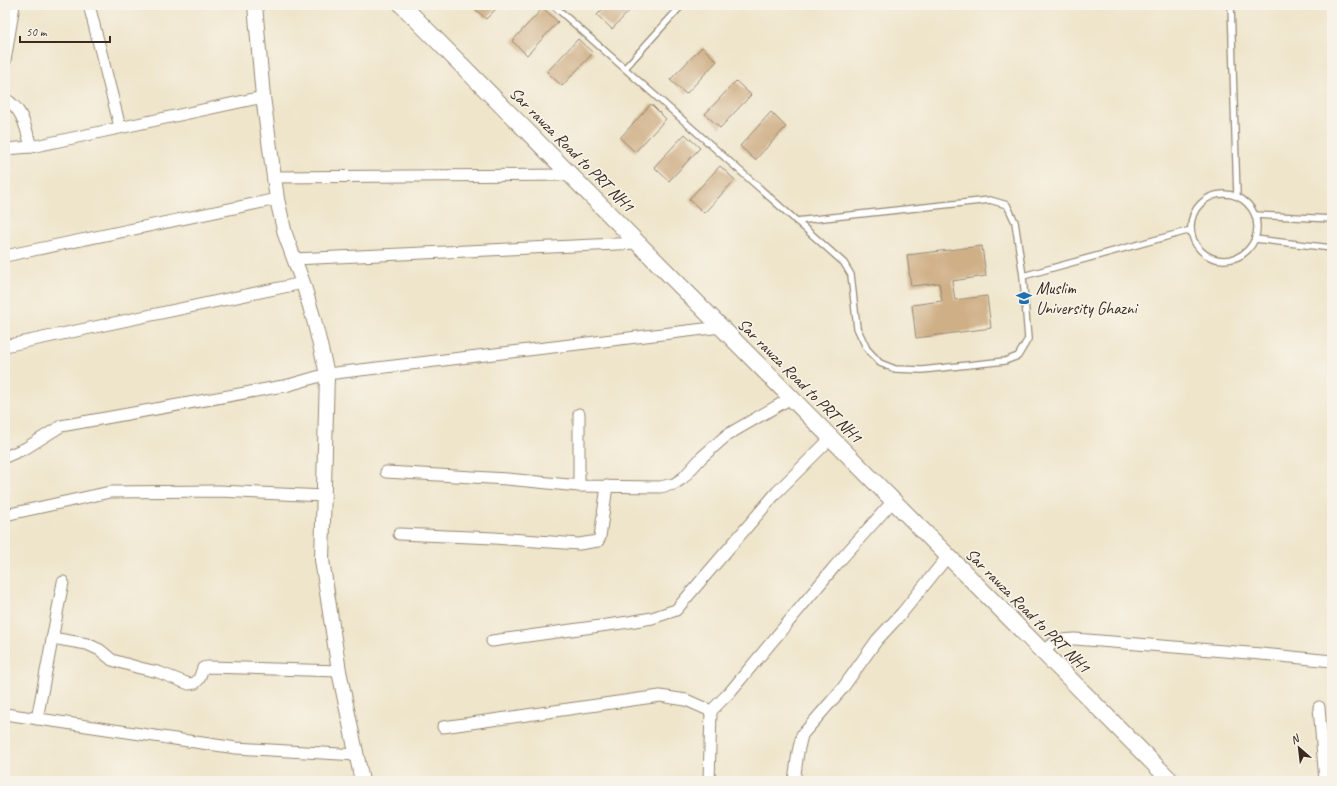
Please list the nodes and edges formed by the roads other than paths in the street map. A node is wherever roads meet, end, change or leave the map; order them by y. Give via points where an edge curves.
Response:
1 (14, 5) edge
2 (89, 5) edge
3 (255, 5) edge
4 (402, 5) edge
5 (554, 5) edge
6 (682, 5) edge
7 (1231, 5) edge
8 (8, 22) edge
9 (5, 61) edge
10 (625, 68) junction
11 (263, 97) junction
12 (5, 99) edge
13 (120, 127) junction
14 (31, 147) junction
15 (5, 149) edge
16 (570, 175) junction
17 (274, 177) junction
18 (1237, 196) junction
19 (277, 198) junction
20 (1255, 215) junction
21 (1332, 219) edge
22 (796, 221) junction
23 (1191, 230) junction
24 (1255, 239) junction
25 (638, 243) junction
26 (1332, 248) edge
27 (5, 256) edge
28 (294, 259) junction
29 (1023, 276) junction
30 (303, 283) junction
31 (721, 327) junction
32 (5, 346) edge
33 (327, 374) junction
34 (791, 398) junction
35 (578, 414) dead end
36 (831, 438) junction
37 (5, 457) edge
38 (386, 472) dead end
39 (579, 486) junction
40 (606, 486) junction
41 (324, 496) junction
42 (893, 501) junction
43 (5, 514) edge
44 (399, 534) dead end
45 (948, 556) junction
46 (63, 582) dead end
47 (52, 638) junction
48 (492, 641) dead end
49 (1043, 652) junction
50 (1332, 661) edge
51 (339, 671) junction
52 (1319, 707) dead end
53 (711, 711) junction
54 (5, 714) edge
55 (37, 719) junction
56 (443, 727) dead end
57 (357, 755) junction
58 (362, 781) edge
59 (709, 781) edge
60 (794, 781) edge
61 (1171, 781) edge
62 (1325, 781) edge

1 - 8 street
2 - 13 street
3 - 11 street
4 - 16 main road, Sar rawza Road to PRT NH1
5 - 10 lane
6 - 10 lane
7 - 18 lane
8 - 9 street
10 - 22 lane
11 - 13 street
11 - 17 street
12 - 14 street via 19,111
13 - 14 street
14 - 15 street
16 - 17 street
16 - 25 main road, Sar rawza Road to PRT NH1
17 - 19 street
18 - 20 lane via 1245,200
18 - 23 lane via 1225,193 1205,200 1192,218
19 - 27 street
19 - 28 street
20 - 21 lane
20 - 24 lane
22 - 29 lane via 990,200 1007,205 1015,222
22 - 29 lane via 844,263 851,275 857,328 867,348 880,363 895,370 922,370 1005,361 1018,356 1028,339
23 - 24 lane via 1194,241 1201,250 1210,257 1220,260 1241,255
23 - 29 lane
24 - 26 lane
25 - 28 street
25 - 31 main road, Sar rawza Road to PRT NH1
28 - 30 street
30 - 32 street
30 - 33 street
31 - 33 street
31 - 34 main road, Sar rawza Road to PRT NH1
33 - 37 street via 289,384 61,426 26,448
33 - 41 street
34 - 36 main road, Sar rawza Road to PRT NH1
34 - 40 street via 727,435 674,484 660,487
35 - 39 street
36 - 42 main road, Sar rawza Road to PRT NH1
36 - 48 street via 777,492 676,610 652,618
38 - 39 street
39 - 40 street
40 - 44 street via 600,537 594,542 579,544
41 - 43 street via 219,491 110,492
41 - 51 street via 322,560
42 - 45 main road, Sar rawza Road to PRT NH1
42 - 53 street
45 - 49 main road, Sar rawza Road to PRT NH1
45 - 60 street via 802,735
46 - 47 street
47 - 51 street via 87,644 112,660 158,672 189,684 199,679 203,668 208,667
47 - 55 street
49 - 50 street via 1059,640 1075,640
49 - 61 main road, Sar rawza Road to PRT NH1
51 - 57 street
52 - 62 street
53 - 56 street via 686,700 660,696
53 - 59 street
54 - 55 street
55 - 57 street via 236,748
57 - 58 street

